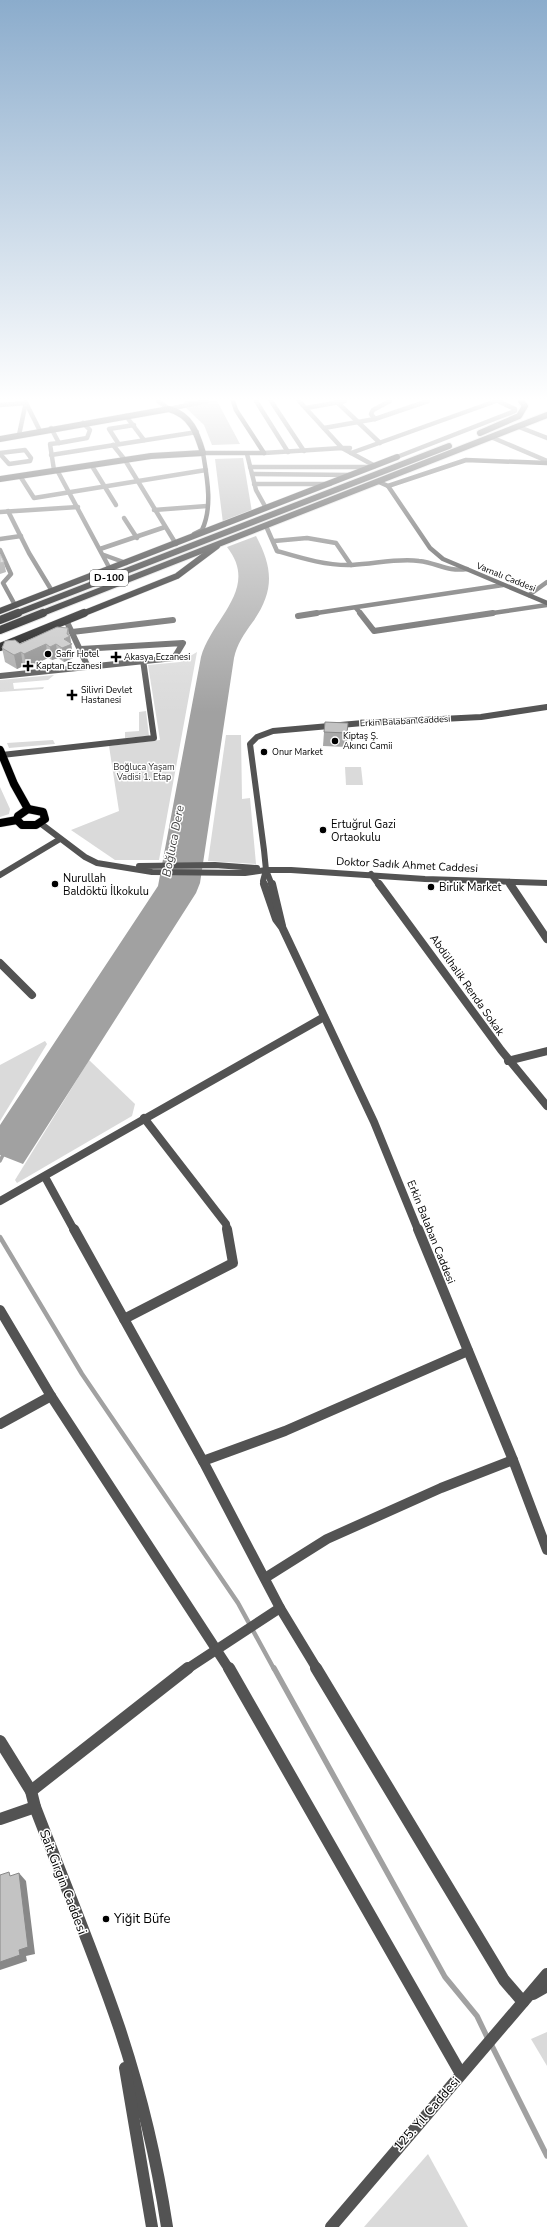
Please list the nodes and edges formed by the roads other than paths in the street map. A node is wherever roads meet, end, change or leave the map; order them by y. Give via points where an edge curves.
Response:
1 (151, 505) edge
2 (263, 505) edge
3 (274, 505) edge
4 (296, 505) edge
5 (320, 505) edge
6 (401, 505) edge
7 (207, 506) joint
8 (78, 507) joint
9 (266, 508) junction
10 (154, 510) junction
11 (8, 511) junction
12 (0, 512) edge
13 (124, 518) dead end
14 (205, 523) junction
15 (266, 526) junction
16 (165, 528) junction
17 (218, 530) junction
18 (21, 536) junction
19 (137, 538) junction
20 (0, 539) edge
21 (274, 541) junction
22 (176, 544) junction
23 (221, 545) junction
24 (100, 549) junction
25 (0, 552) edge
26 (104, 555) junction
27 (126, 563) junction
28 (351, 565) junction
29 (110, 569) junction
30 (467, 569) junction
31 (3, 578) edge
32 (547, 582) edge
33 (503, 585) junction
34 (52, 591) junction
35 (529, 595) junction
36 (547, 604) edge
37 (15, 605) junction
38 (356, 608) junction
39 (0, 611) edge
40 (298, 616) dead end
41 (0, 620) edge
42 (66, 620) junction
43 (173, 620) dead end
44 (0, 630) edge
45 (72, 632) junction
46 (0, 647) edge
47 (81, 649) junction
48 (143, 660) junction
49 (88, 667) junction
50 (0, 676) edge
51 (547, 707) edge
52 (1, 752) edge
53 (28, 809) junction
54 (17, 820) junction
55 (40, 823) junction
56 (0, 824) edge
57 (60, 839) junction
58 (266, 870) junction
59 (371, 874) junction
60 (0, 875) edge
61 (509, 882) junction
62 (547, 883) edge
63 (547, 939) edge
64 (0, 963) edge
65 (32, 995) dead end
66 (324, 1017) junction
67 (547, 1051) edge
68 (508, 1061) junction
69 (547, 1106) edge
70 (144, 1118) junction
71 (45, 1177) junction
72 (0, 1201) edge
73 (0, 1310) edge
74 (124, 1319) junction
75 (468, 1351) junction
76 (51, 1396) junction
77 (0, 1424) edge
78 (513, 1460) junction
79 (203, 1461) junction
80 (547, 1550) edge
81 (265, 1578) junction
82 (280, 1608) junction
83 (218, 1649) junction
84 (0, 1741) edge
85 (31, 1791) junction
86 (35, 1808) junction
87 (0, 1819) edge
88 (547, 1974) edge
89 (547, 1986) edge
90 (523, 2002) junction
91 (119, 2028) junction
92 (461, 2074) junction
93 (152, 2227) edge
94 (167, 2227) edge
95 (331, 2227) edge

1 - 10 street
2 - 9 street
3 - 9 main road
4 - 17 highway, D-100 via 255,521
5 - 15 highway, D-100
6 - 30 main road, Varnalı Caddesi via 430,548 443,559
7 - 10 street
7 - 14 main road
8 - 11 street
8 - 24 street
9 - 17 main road
10 - 16 street
11 - 12 street
11 - 18 street
13 - 19 street
14 - 17 main road
14 - 22 main road via 202,530 186,536
15 - 21 street
15 - 23 highway, D-100
16 - 19 street
16 - 22 street
17 - 22 main road
17 - 41 highway, D-100
18 - 20 street
18 - 34 street
19 - 24 street
21 - 28 street via 277,551 325,563
21 - 28 street via 307,538 336,543
22 - 27 main road
23 - 42 main road via 177,576
23 - 44 highway, D-100
24 - 26 street
25 - 31 street via 11,574
26 - 27 street
26 - 29 street
27 - 29 main road
28 - 30 street via 396,559 422,561 450,572
29 - 34 main road
30 - 33 main road, Varnalı Caddesi
31 - 37 street via 3,583
32 - 35 street
33 - 35 main road, Varnalı Caddesi
33 - 38 street
34 - 37 main road
35 - 36 main road, Varnalı Caddesi
36 - 38 street via 374,631
37 - 39 main road
38 - 40 street
42 - 45 street
42 - 46 main road
43 - 45 street
45 - 47 street
47 - 48 street via 183,643 174,658
47 - 49 street
48 - 49 street
48 - 52 street via 154,738
49 - 50 street
51 - 58 street, Erkin Balaban Caddesi via 481,717 363,723 260,735 250,744
52 - 53 main road
53 - 54 main road via 20,814
53 - 55 main road via 40,810 45,814 45,819
54 - 55 main road via 26,826
54 - 56 main road
55 - 57 street, Doktor Sadık Ahmet Caddesi
57 - 58 street, Doktor Sadık Ahmet Caddesi via 97,863 126,868 214,869 244,873
57 - 60 street
58 - 59 street, Doktor Sadık Ahmet Caddesi
58 - 66 street, Erkin Balaban Caddesi via 263,881 276,919
59 - 61 street, Doktor Sadık Ahmet Caddesi
59 - 68 street, Abdülhalik Renda Sokak
61 - 62 street, Doktor Sadık Ahmet Caddesi
61 - 63 street
64 - 65 street
66 - 70 street
66 - 75 street, Erkin Balaban Caddesi via 374,1122
67 - 68 street
68 - 69 street, Abdülhalik Renda Sokak
70 - 71 street
70 - 74 street via 226,1224 233,1263
71 - 72 street
71 - 74 street
73 - 76 street
74 - 79 street
75 - 78 street, Erkin Balaban Caddesi
75 - 79 street via 285,1431
76 - 77 street
76 - 83 street
78 - 80 street, Erkin Balaban Caddesi
78 - 81 street via 441,1488 327,1539
79 - 81 street
81 - 82 street
82 - 83 street
82 - 90 street via 504,1980
83 - 85 street via 180,1673
83 - 92 street
84 - 85 street, Sait Girgin Caddesi
85 - 86 street, Sait Girgin Caddesi
86 - 87 street
86 - 91 street, Sait Girgin Caddesi
88 - 90 street, 125. Yıl Caddesi
89 - 90 street
90 - 92 street, 125. Yıl Caddesi
91 - 93 street, Sait Girgin Caddesi
91 - 94 street, Sait Girgin Caddesi via 141,2107
92 - 95 street, 125. Yıl Caddesi

